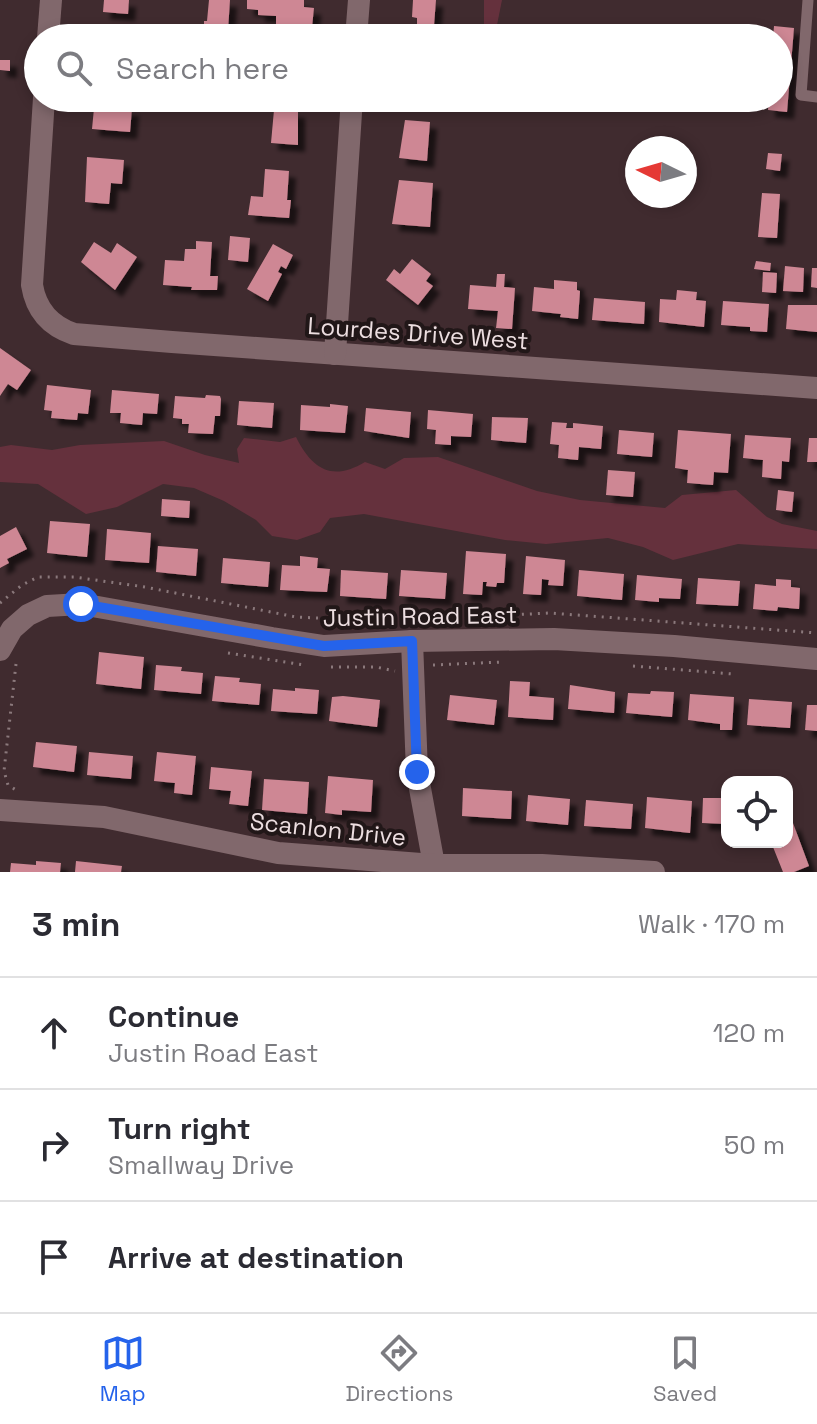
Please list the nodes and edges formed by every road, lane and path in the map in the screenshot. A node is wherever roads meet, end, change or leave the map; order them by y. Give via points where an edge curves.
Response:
1 (51, 0) edge
2 (359, 0) edge
3 (808, 0) edge
4 (45, 24) edge
5 (357, 24) edge
6 (817, 97) edge
7 (37, 112) edge
8 (351, 112) edge
9 (335, 354) junction
10 (817, 388) edge
11 (0, 603) edge
12 (421, 619) dead end
13 (394, 621) dead end
14 (817, 633) edge
15 (412, 641) junction
16 (228, 652) dead end
17 (8, 656) edge
18 (817, 659) edge
19 (512, 661) dead end
20 (306, 665) dead end
21 (621, 665) dead end
22 (330, 667) dead end
23 (413, 669) junction
24 (742, 674) dead end
25 (23, 791) dead end
26 (0, 810) edge
27 (434, 865) junction
28 (654, 872) edge

1 - 4 street
2 - 5 street
3 - 6 lane via 801,95
7 - 9 street, Lourdes Drive West via 32,285 43,315 74,334
8 - 9 street
9 - 10 street, Lourdes Drive West
11 - 13 path via 38,577 74,577 286,616
12 - 14 path via 550,613
15 - 17 street, Justin Road East via 324,646 81,604 47,606 28,615 12,629
15 - 18 street, Justin Road East via 554,639
15 - 23 street
16 - 20 path
17 - 25 path via 13,682 4,779
19 - 23 path
21 - 24 path
22 - 23 path
23 - 27 street via 417,772
26 - 27 street, Scanlon Drive via 104,817 278,853
27 - 28 street, Scanlon Drive

